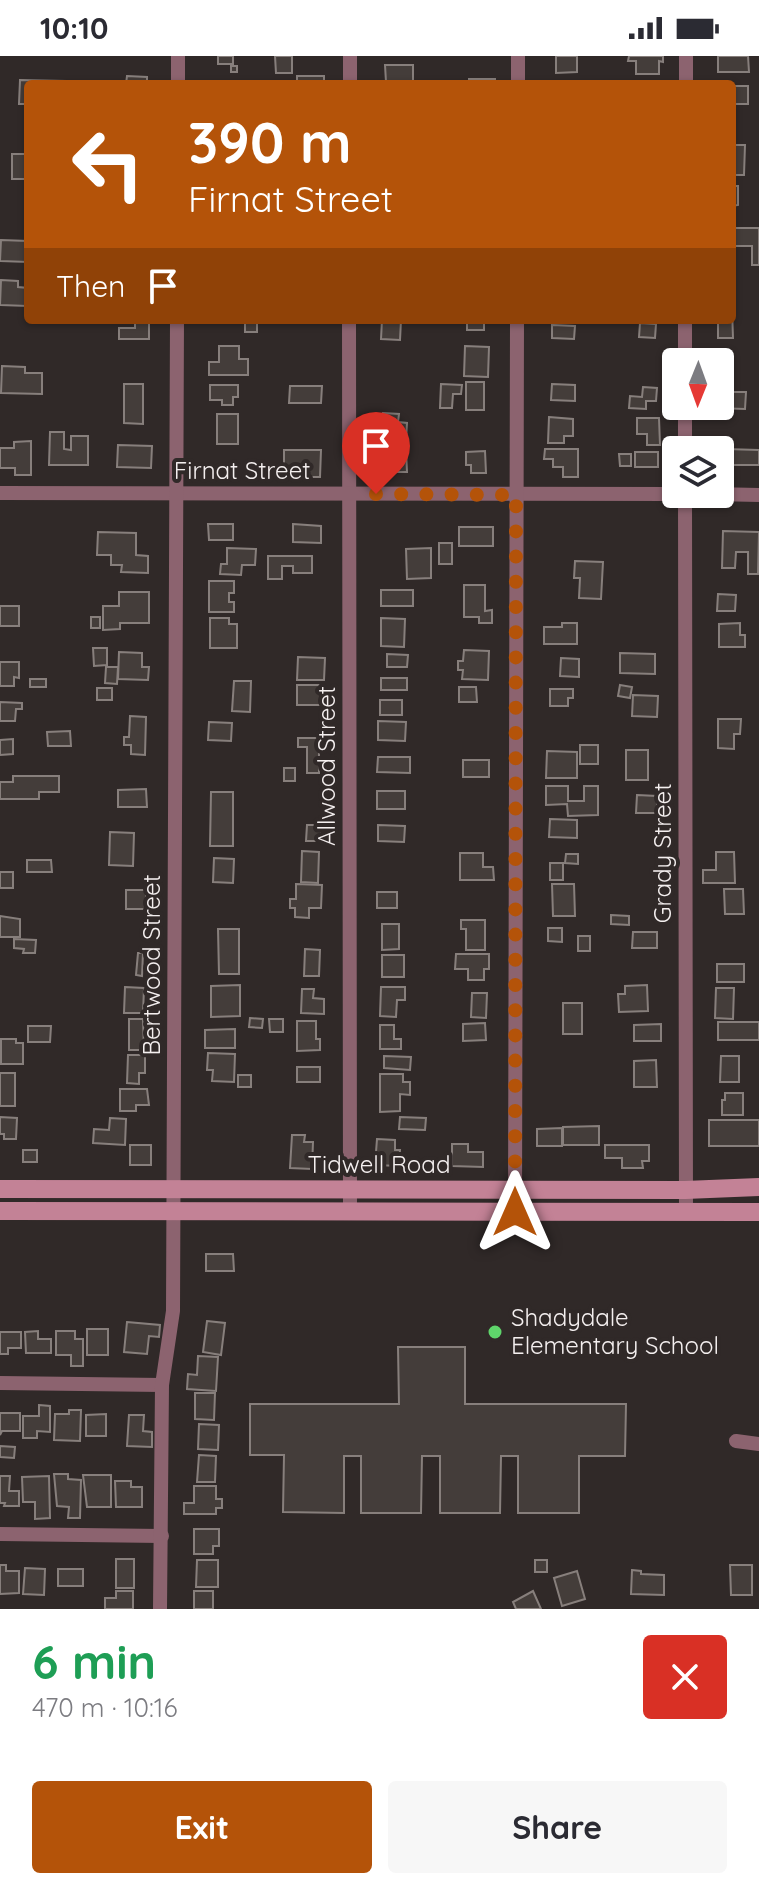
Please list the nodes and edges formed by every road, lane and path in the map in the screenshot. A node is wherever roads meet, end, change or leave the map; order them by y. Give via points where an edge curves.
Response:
1 (178, 56) edge
2 (350, 56) edge
3 (518, 56) edge
4 (686, 56) edge
5 (178, 80) edge
6 (350, 80) edge
7 (518, 80) edge
8 (686, 80) edge
9 (177, 324) edge
10 (349, 324) edge
11 (517, 324) edge
12 (685, 324) edge
13 (685, 348) edge
14 (0, 493) edge
15 (348, 493) junction
16 (177, 494) junction
17 (662, 494) edge
18 (734, 494) edge
19 (516, 495) junction
20 (759, 495) edge
21 (685, 508) edge
22 (759, 1187) edge
23 (515, 1188) junction
24 (0, 1189) edge
25 (349, 1189) junction
26 (173, 1190) junction
27 (685, 1190) junction
28 (0, 1211) edge
29 (350, 1211) junction
30 (173, 1212) junction
31 (515, 1212) junction
32 (759, 1212) edge
33 (686, 1213) junction
34 (0, 1383) edge
35 (162, 1385) junction
36 (736, 1441) dead end
37 (759, 1444) edge
38 (0, 1534) edge
39 (162, 1536) junction
40 (160, 1609) edge

1 - 5 street
2 - 6 street
3 - 7 street
4 - 8 street
9 - 16 street, Bertwood Street
10 - 15 street, Allwood Street
11 - 19 street
12 - 13 street
14 - 16 street, Firnat Street
15 - 16 street, Firnat Street
15 - 19 street, Firnat Street
15 - 25 street, Allwood Street
16 - 26 street, Bertwood Street
17 - 19 street, Firnat Street
18 - 20 street
19 - 23 street
21 - 27 street, Grady Street
22 - 27 main road, Tidwell Road
23 - 25 main road, Tidwell Road
23 - 27 main road, Tidwell Road
23 - 31 street
24 - 26 main road, Tidwell Road
25 - 26 main road, Tidwell Road
25 - 29 street, Allwood Street
26 - 30 street, Bertwood Street
27 - 33 street, Grady Street
28 - 30 main road, Tidwell Road
29 - 30 main road, Tidwell Road
29 - 31 main road, Tidwell Road
30 - 35 street, Bertwood Street via 173,1311
31 - 33 main road, Tidwell Road
32 - 33 main road, Tidwell Road
34 - 35 street
35 - 39 street, Bertwood Street
36 - 37 street
38 - 39 street
39 - 40 street, Bertwood Street

